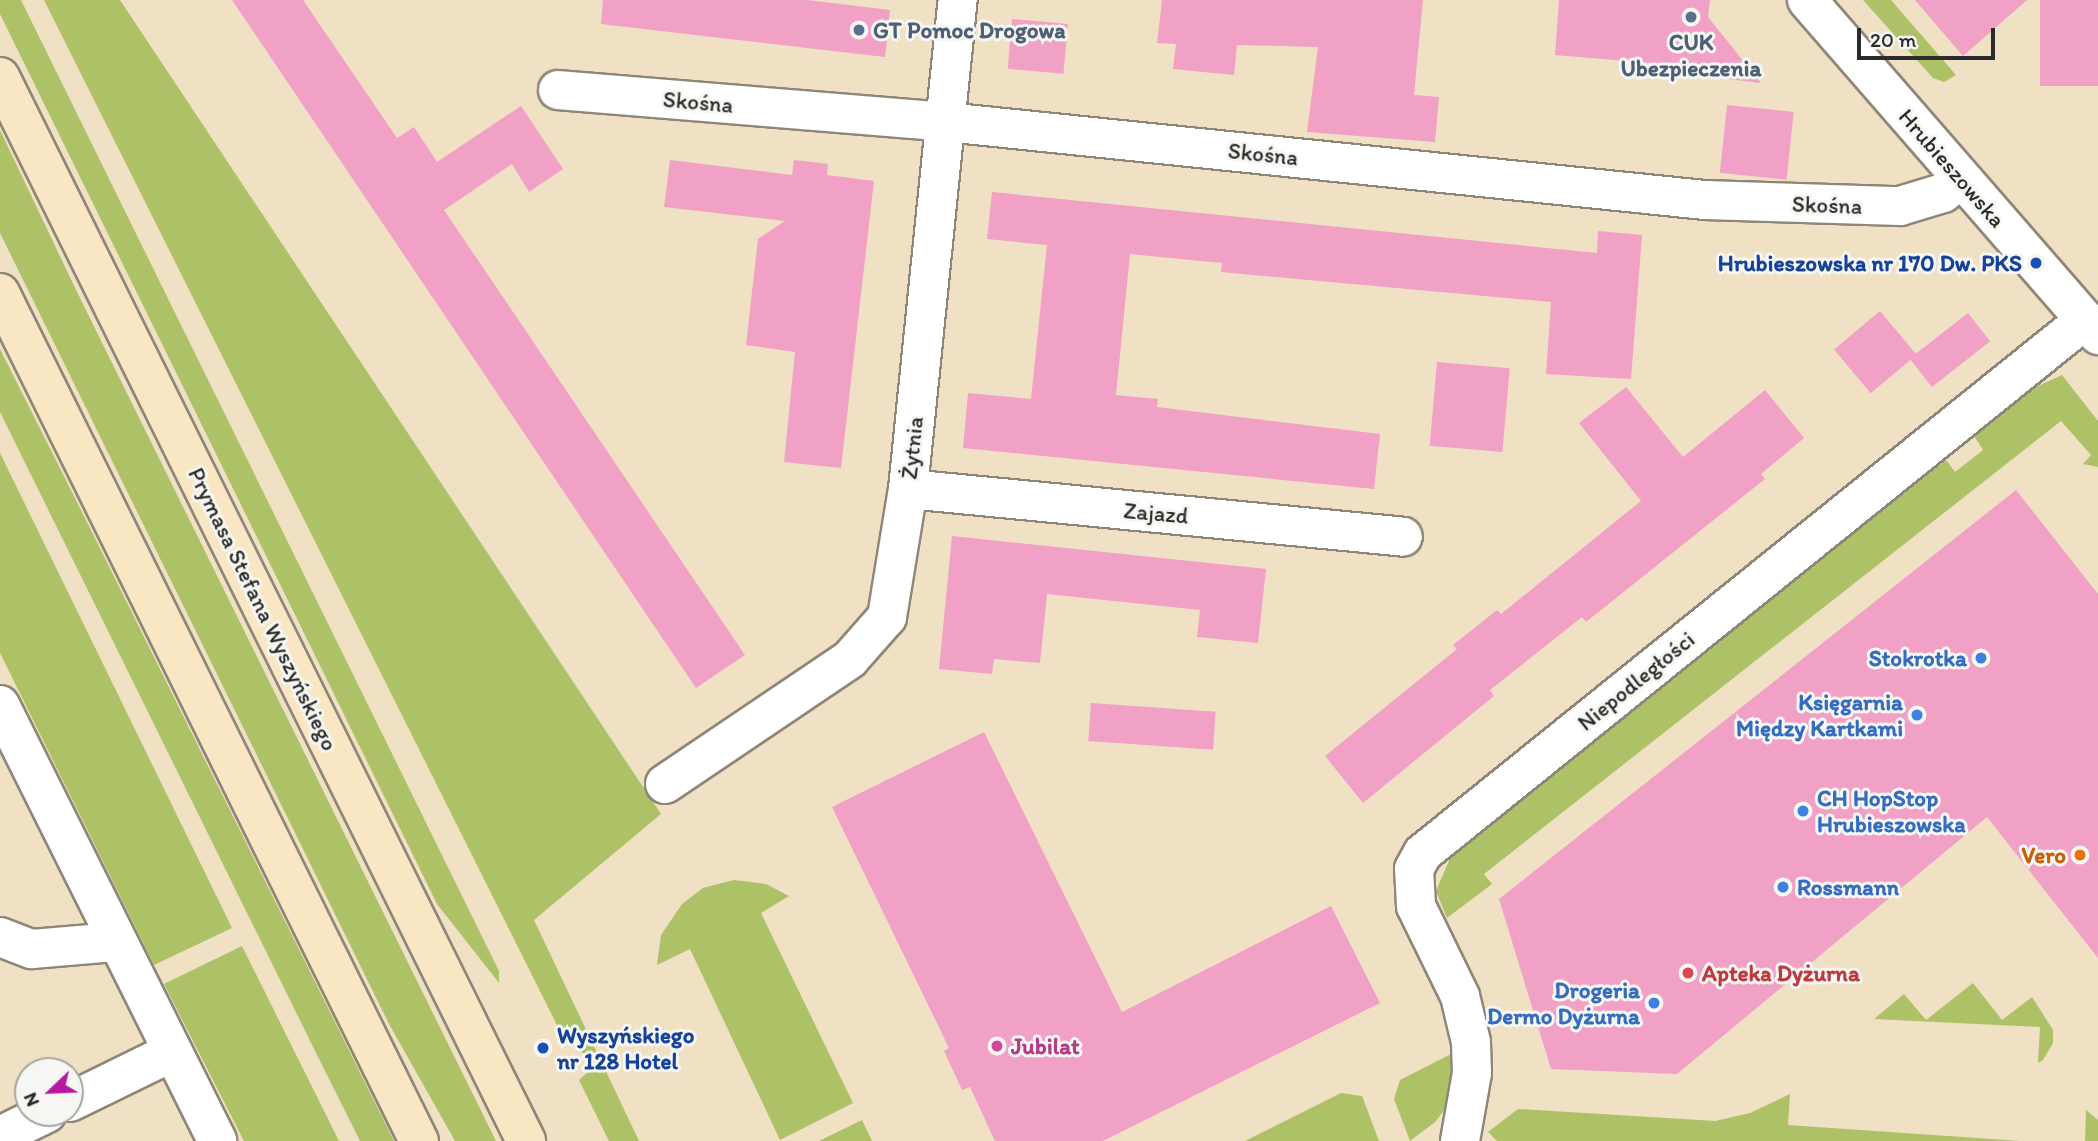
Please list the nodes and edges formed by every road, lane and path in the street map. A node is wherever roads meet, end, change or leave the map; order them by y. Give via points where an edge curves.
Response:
1 (958, 0) edge
2 (1807, 0) edge
3 (0, 77) edge
4 (558, 90) dead end
5 (946, 122) junction
6 (1961, 178) junction
7 (0, 293) edge
8 (2091, 327) edge
9 (908, 489) junction
10 (1403, 537) dead end
11 (0, 705) edge
12 (665, 784) dead end
13 (0, 937) edge
14 (115, 942) junction
15 (172, 1052) junction
16 (84, 1095) edge
17 (18, 1127) edge
18 (0, 1136) edge
19 (217, 1141) edge
20 (419, 1141) edge
21 (526, 1141) edge
22 (1460, 1141) edge

1 - 5 street, Żytnia
2 - 6 street, Hrubieszowska
3 - 21 main road, Prymasa Stefana Wyszyńskiego
4 - 5 street, Skośna
5 - 6 street, Skośna via 1705,200 1900,206 1943,193
5 - 9 street, Żytnia
6 - 8 street, Hrubieszowska
7 - 20 main road
8 - 22 street, Niepodległości via 1423,853 1414,869 1416,906 1460,996 1471,1042 1472,1073
9 - 10 street, Zajazd
9 - 12 street, Żytnia via 892,599 877,633 850,659
11 - 14 street
13 - 14 street via 32,949
14 - 15 street
15 - 16 street
15 - 19 street
17 - 18 street

